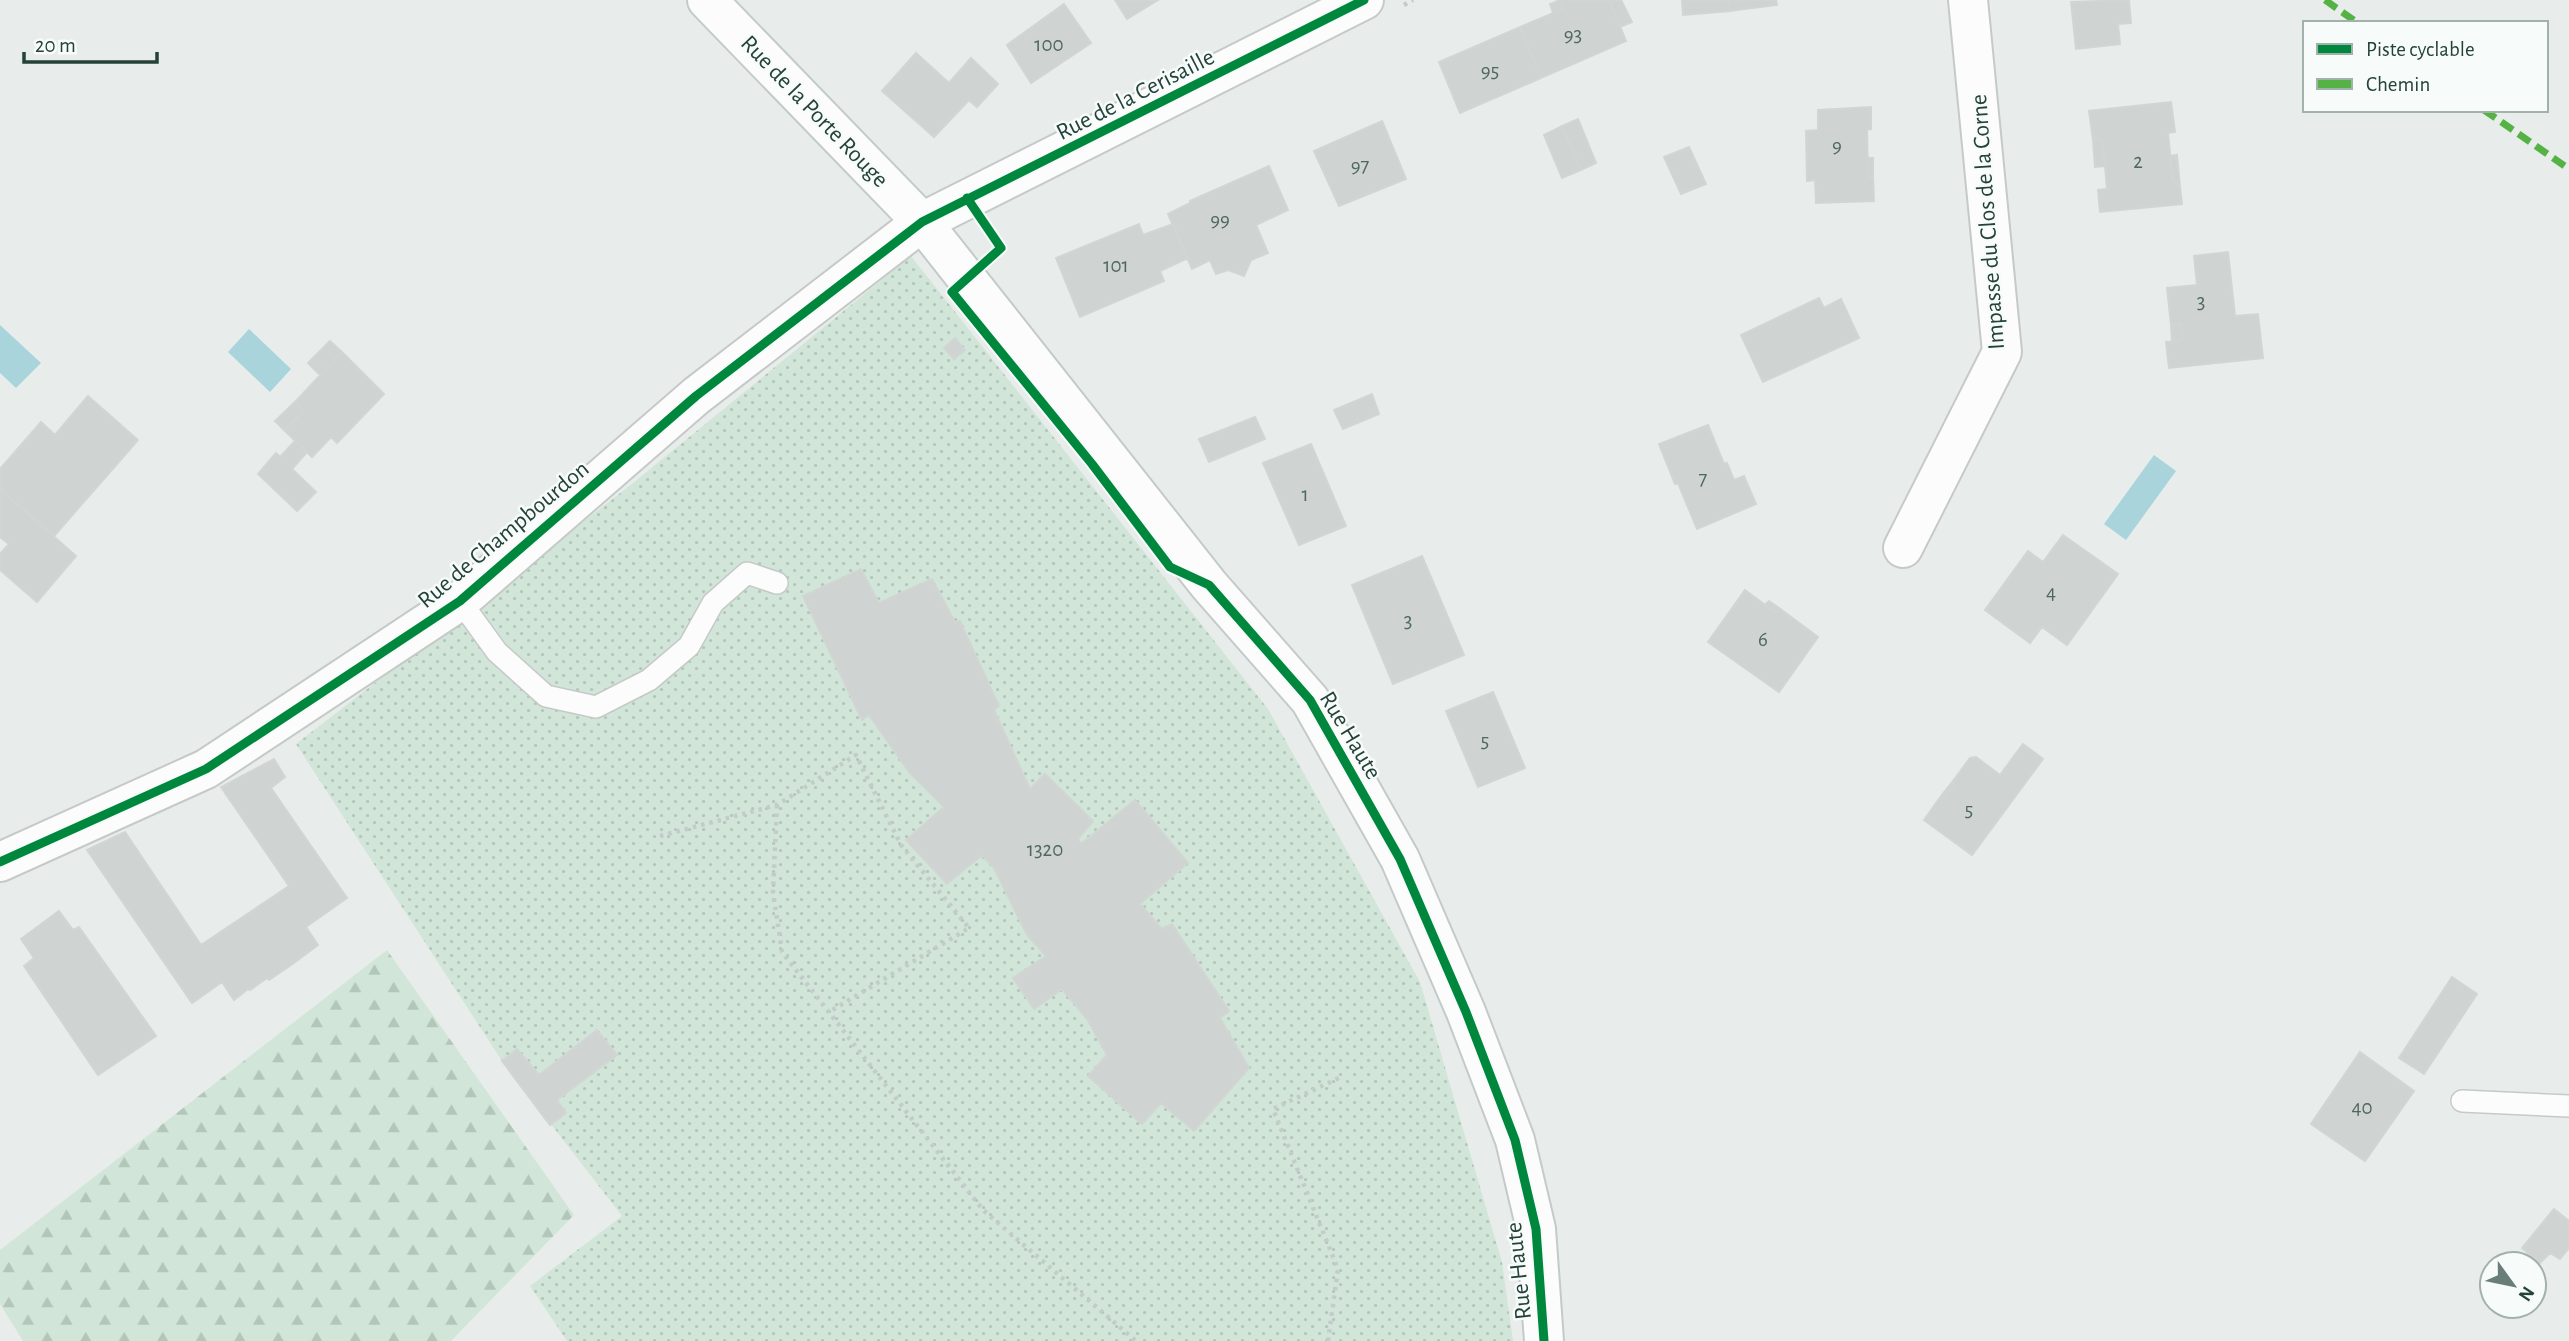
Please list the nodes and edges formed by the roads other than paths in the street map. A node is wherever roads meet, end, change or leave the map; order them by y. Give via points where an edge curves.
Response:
1 (707, 0) edge
2 (1364, 0) edge
3 (1968, 0) edge
4 (922, 222) junction
5 (1903, 548) dead end
6 (777, 583) dead end
7 (460, 601) junction
8 (0, 862) edge
9 (2462, 1101) dead end
10 (2569, 1106) edge
11 (1544, 1341) edge

1 - 4 street, Rue de la Porte Rouge
2 - 4 street, Rue de la Cerisaille
3 - 5 street, Impasse du Clos de la Corne via 2002,352
4 - 7 street, Rue de Champbourdon via 696,396
4 - 11 street, Rue Haute via 1209,585 1310,700 1400,859 1515,1140 1536,1229
6 - 7 lane via 747,573 713,603 689,646 649,680 596,707 546,696 497,652
7 - 8 street, Rue de Champbourdon via 206,769
9 - 10 lane

